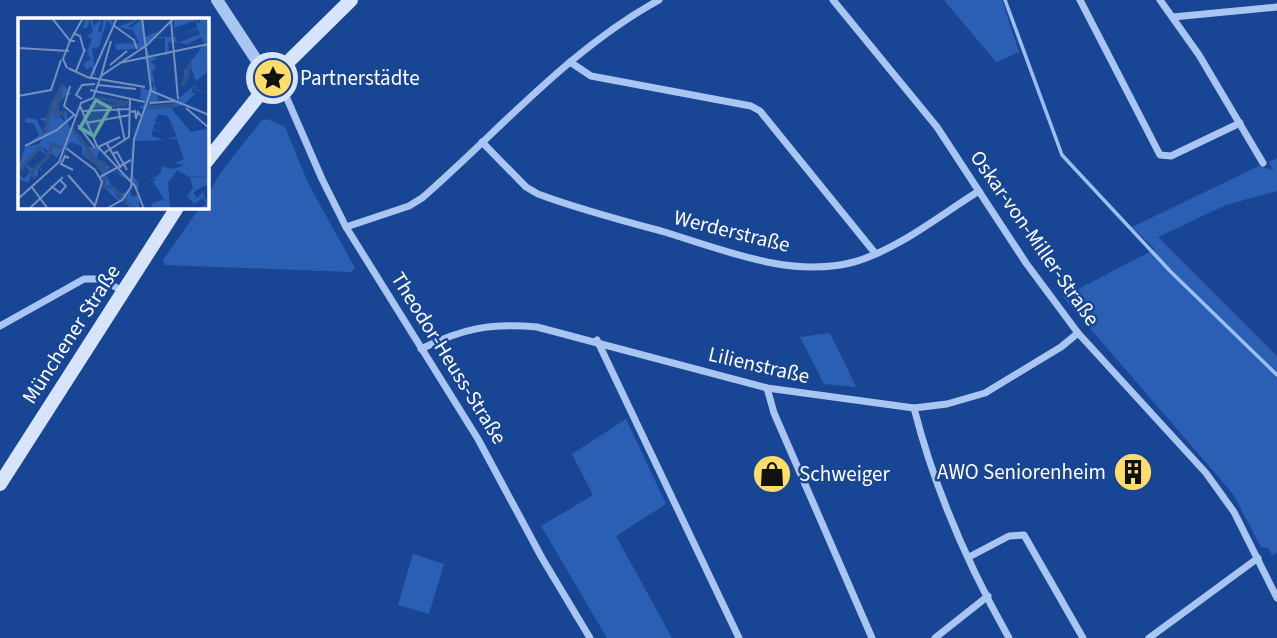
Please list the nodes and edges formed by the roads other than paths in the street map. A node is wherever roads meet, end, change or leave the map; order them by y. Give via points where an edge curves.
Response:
1 (217, 0) edge
2 (351, 0) edge
3 (659, 0) edge
4 (833, 0) edge
5 (1080, 0) edge
6 (1160, 0) edge
7 (1277, 6) edge
8 (1173, 17) junction
9 (570, 62) junction
10 (259, 64) junction
11 (286, 64) junction
12 (260, 94) junction
13 (285, 94) junction
14 (1240, 123) junction
15 (482, 142) junction
16 (208, 159) edge
17 (1263, 163) dead end
18 (979, 191) junction
19 (177, 208) edge
20 (346, 227) junction
21 (875, 253) junction
22 (123, 291) junction
23 (0, 326) edge
24 (1078, 332) junction
25 (597, 340) junction
26 (421, 349) junction
27 (767, 388) junction
28 (914, 408) junction
29 (0, 484) edge
30 (969, 557) junction
31 (1258, 558) junction
32 (988, 596) junction
33 (1277, 598) edge
34 (590, 638) edge
35 (739, 638) edge
36 (872, 638) edge
37 (935, 638) edge
38 (1009, 638) edge
39 (1083, 638) edge
40 (1149, 638) edge

1 - 10 street
2 - 11 main road
3 - 9 street via 620,22
4 - 18 street, Oskar-von-Miller-Straße via 937,127
5 - 14 street via 1160,155 1171,156
6 - 8 street
7 - 8 street
8 - 14 street
9 - 15 street
9 - 21 street via 591,76 761,111
10 - 11 main road via 274,59
10 - 12 main road via 253,77
11 - 13 main road via 292,79
12 - 13 main road via 272,98
12 - 16 main road
13 - 20 street, Theodor-Heuss-Straße
14 - 17 street
15 - 20 street via 422,198
15 - 21 street, Werderstraße via 538,194 724,249 807,267 855,261
18 - 21 street, Werderstraße
18 - 24 street, Oskar-von-Miller-Straße
19 - 22 main road, Münchener Straße
20 - 26 street, Theodor-Heuss-Straße
22 - 23 street via 100,279 84,279
22 - 29 main road, Münchener Straße
24 - 28 street, Lilienstraße via 985,393
24 - 31 street, Oskar-von-Miller-Straße via 1206,473 1234,512
25 - 26 street, Lilienstraße via 502,325 471,327
25 - 27 street, Lilienstraße
25 - 35 street
26 - 34 street, Theodor-Heuss-Straße via 478,439
27 - 28 street, Lilienstraße
27 - 36 street
28 - 30 street via 924,447
30 - 32 street
30 - 39 street via 1009,536 1024,535
31 - 33 street, Oskar-von-Miller-Straße
31 - 40 street
32 - 37 street
32 - 38 street

